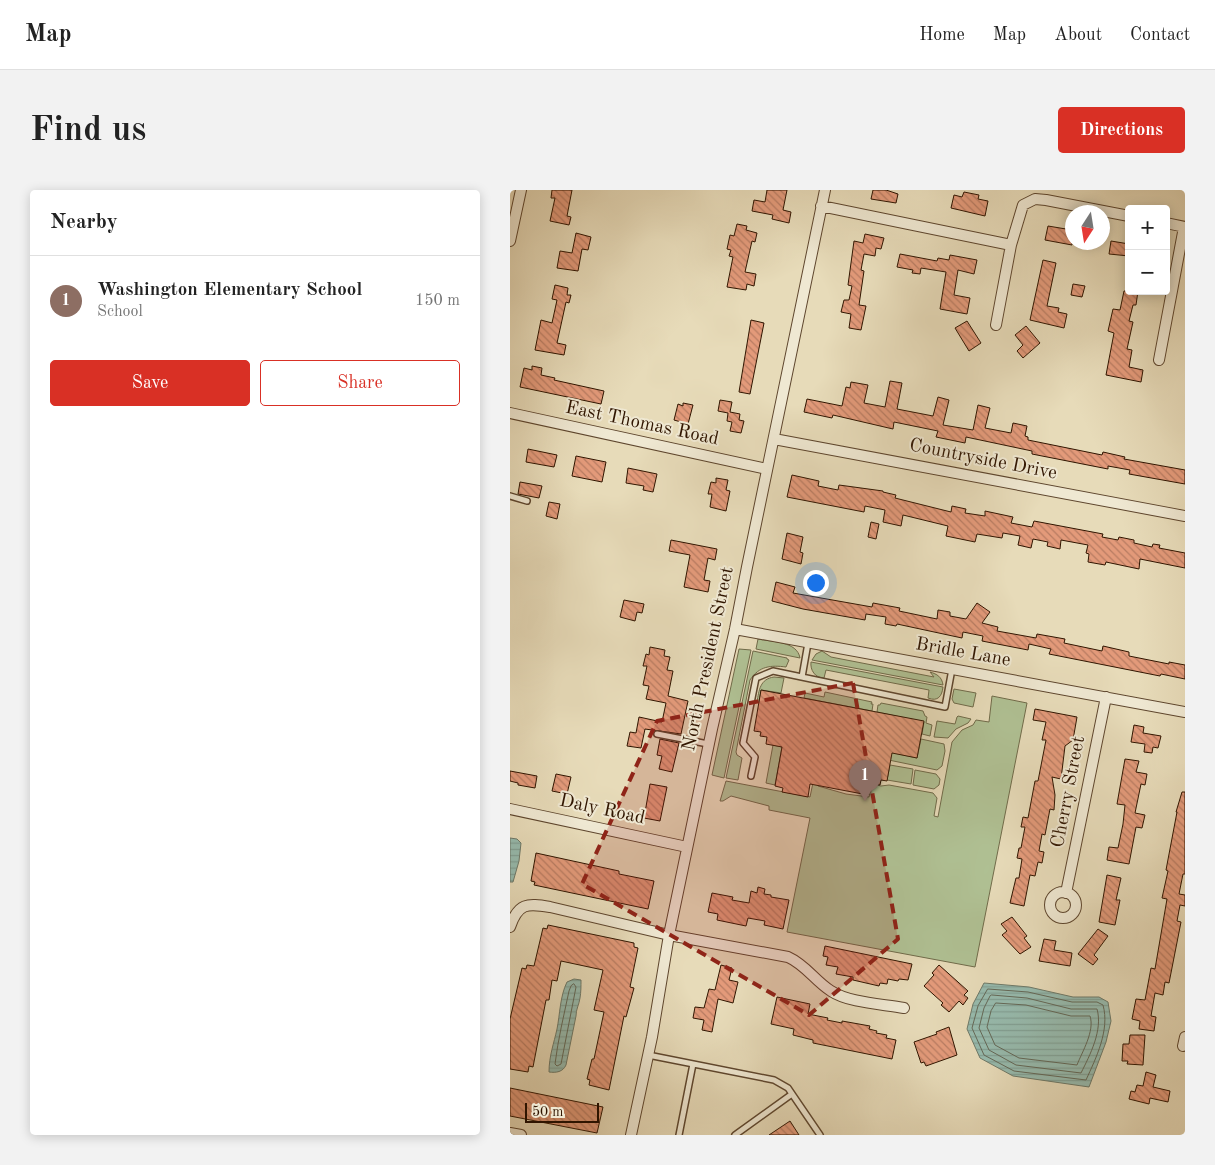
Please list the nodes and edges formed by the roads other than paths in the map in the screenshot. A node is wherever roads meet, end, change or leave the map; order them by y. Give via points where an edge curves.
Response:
1 (521, 190) edge
2 (825, 190) edge
3 (821, 206) junction
4 (1125, 215) edge
5 (1170, 225) edge
6 (1184, 227) edge
7 (510, 241) edge
8 (1011, 245) junction
9 (996, 325) dead end
10 (1159, 360) dead end
11 (510, 413) edge
12 (774, 439) junction
13 (767, 469) junction
14 (510, 496) edge
15 (526, 501) dead end
16 (1185, 516) edge
17 (735, 629) junction
18 (809, 642) junction
19 (952, 669) junction
20 (802, 677) junction
21 (1106, 697) junction
22 (1185, 712) edge
23 (657, 734) dead end
24 (709, 744) junction
25 (751, 776) dead end
26 (510, 809) edge
27 (687, 847) junction
28 (1066, 893) dead end
29 (510, 927) edge
30 (669, 935) junction
31 (904, 1008) dead end
32 (648, 1055) junction
33 (693, 1064) junction
34 (792, 1094) junction
35 (510, 1133) edge
36 (521, 1135) edge
37 (631, 1135) edge
38 (679, 1135) edge
39 (735, 1135) edge
40 (820, 1135) edge

1 - 7 street
2 - 3 street, North President Street
3 - 8 street
3 - 12 street, North President Street
4 - 8 street via 1035,199 1023,205
5 - 6 street
6 - 10 street
8 - 9 street
11 - 13 street, East Thomas Road
12 - 13 street, North President Street
12 - 16 street, Countryside Drive
13 - 17 street, North President Street
14 - 15 lane
17 - 18 street, Bridle Lane
17 - 24 street, North President Street
18 - 19 street, Bridle Lane
18 - 20 lane
19 - 20 lane via 945,707
19 - 21 street, Bridle Lane
20 - 25 lane via 773,671 756,678 744,743 755,756
21 - 22 street, Bridle Lane
21 - 28 street, Cherry Street
23 - 24 lane
24 - 27 street, North President Street
26 - 27 street, Daly Road
27 - 30 street, North President Street
29 - 30 street via 514,915 531,904
30 - 31 street via 788,957 839,995
30 - 32 street, North President Street
32 - 33 lane
32 - 37 street, North President Street
33 - 34 lane via 774,1080
33 - 38 lane
34 - 39 lane
34 - 40 lane
35 - 36 street

